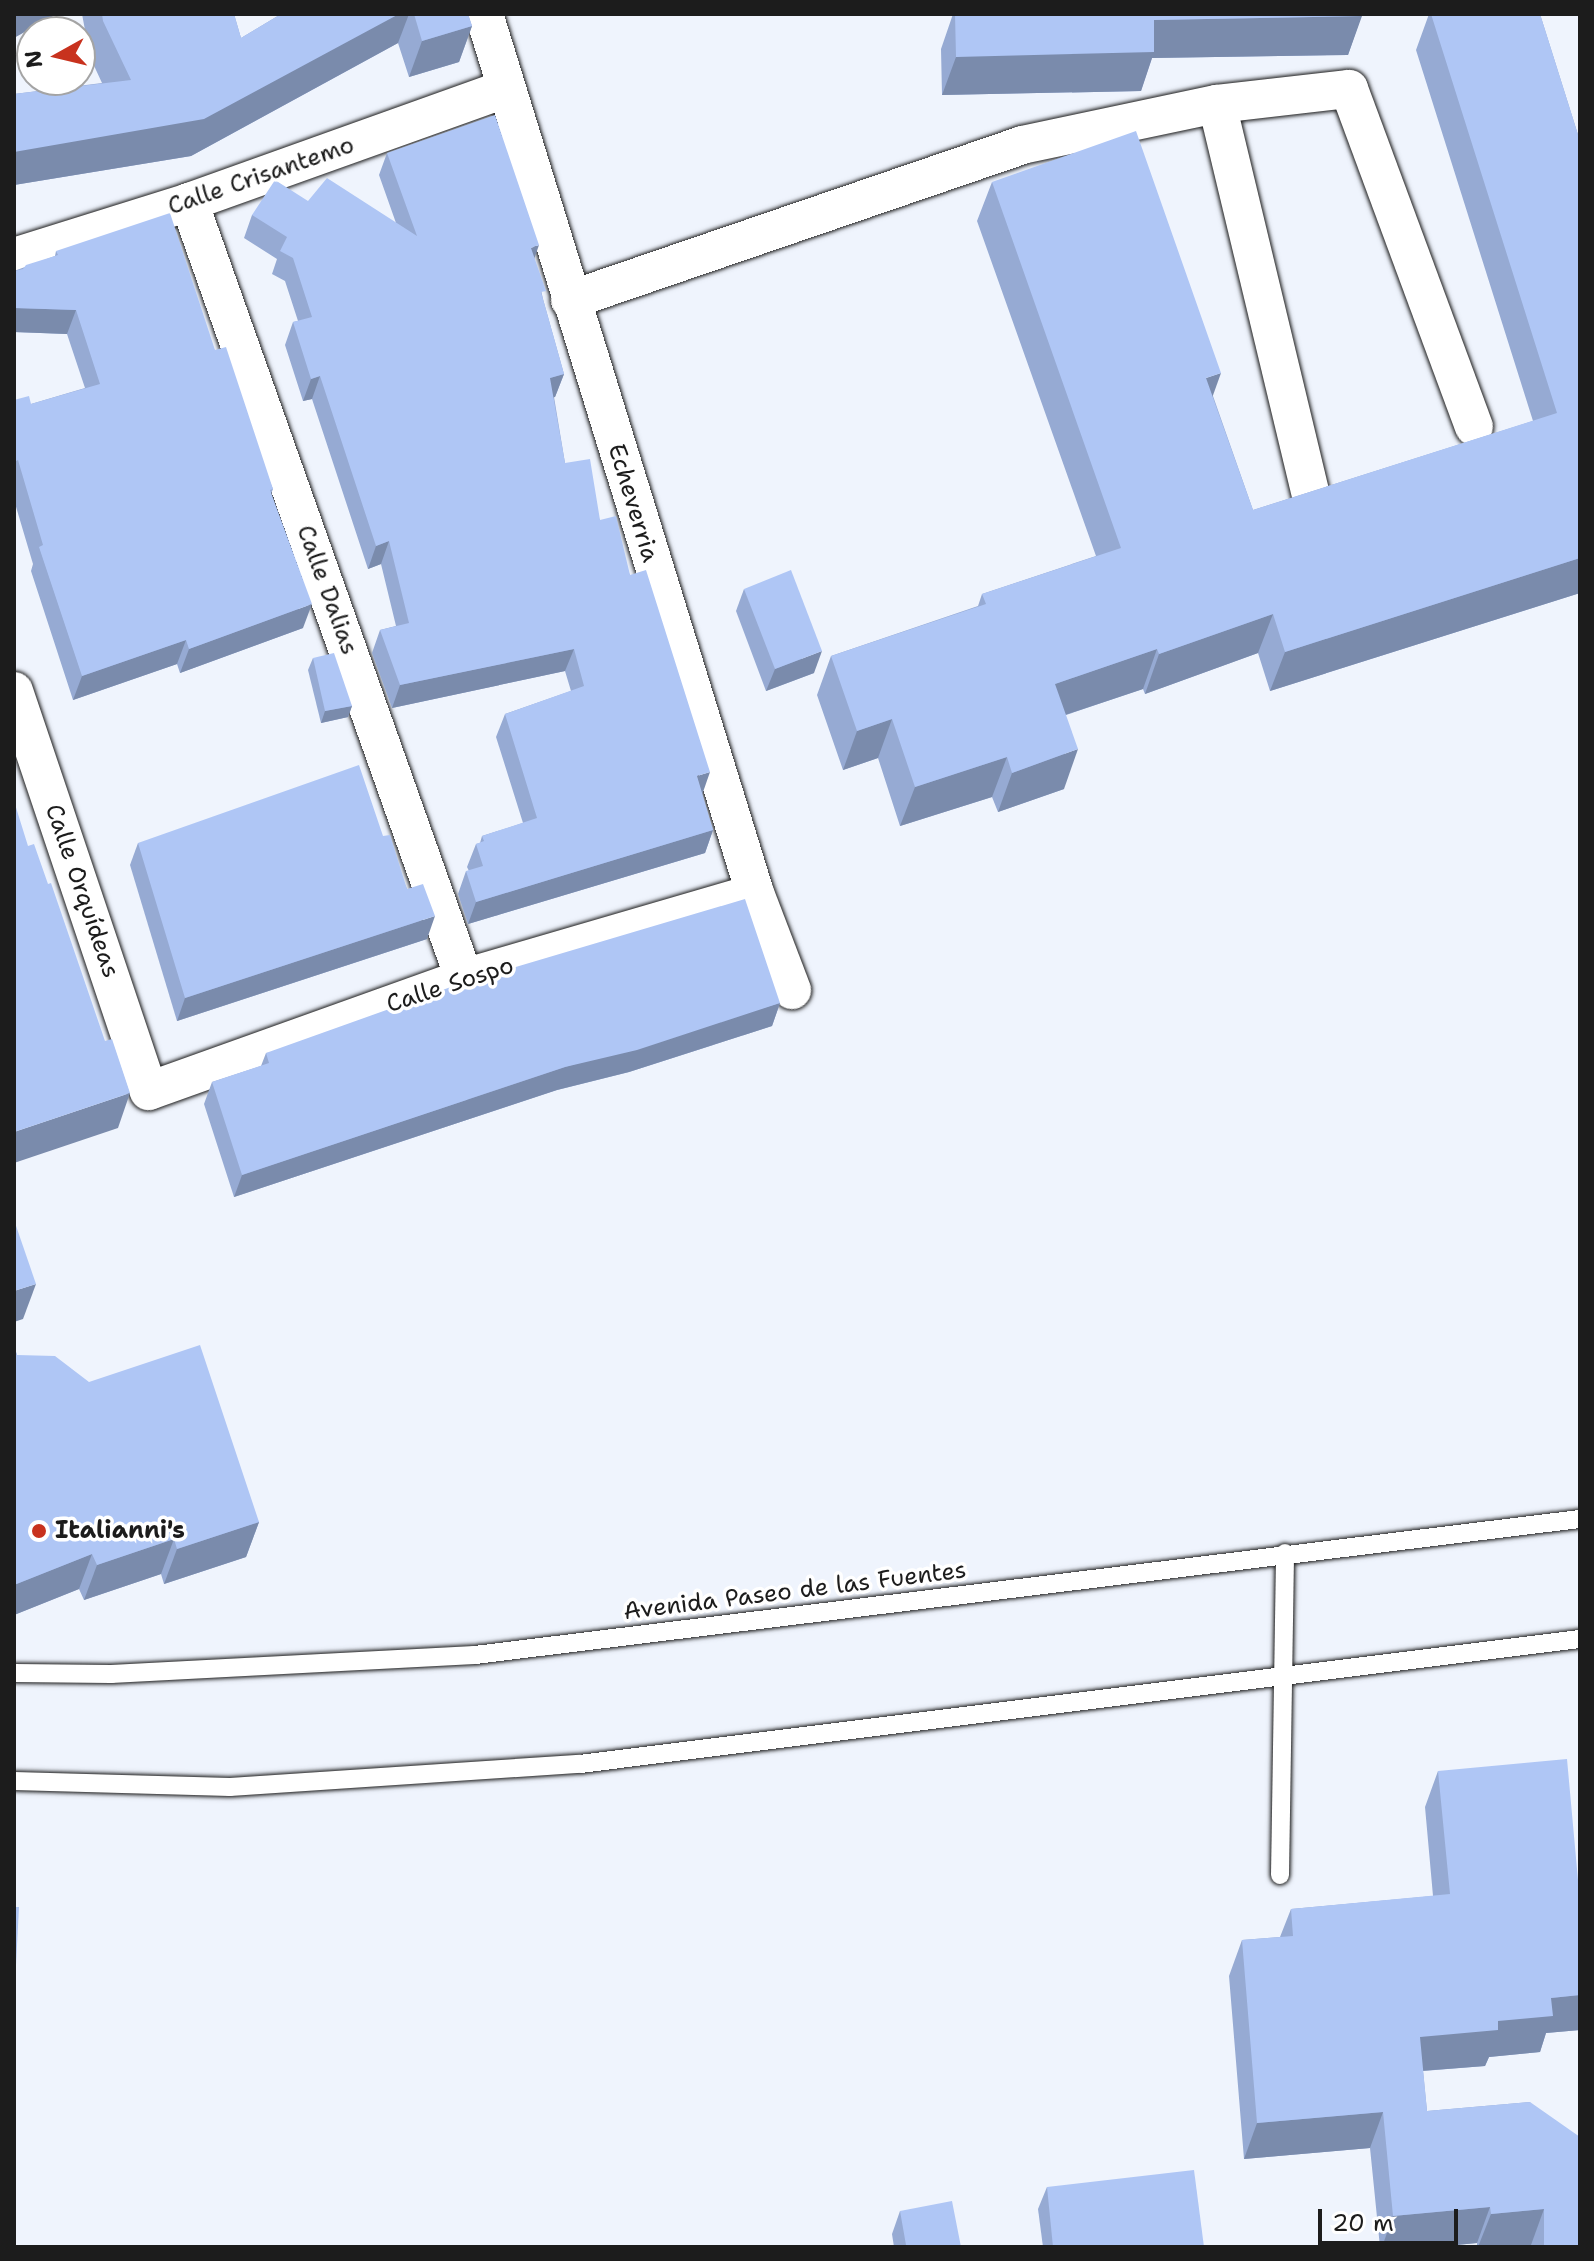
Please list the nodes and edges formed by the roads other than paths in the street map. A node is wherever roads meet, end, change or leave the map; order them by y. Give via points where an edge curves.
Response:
1 (484, 14) edge
2 (505, 89) junction
3 (1217, 104) junction
4 (189, 202) junction
5 (14, 257) edge
6 (570, 300) junction
7 (1474, 427) dead end
8 (1311, 497) edge
9 (14, 691) edge
10 (755, 893) junction
11 (464, 978) junction
12 (792, 990) dead end
13 (149, 1091) joint
14 (1580, 1519) edge
15 (1285, 1553) junction
16 (1580, 1639) edge
17 (14, 1673) edge
18 (1286, 1676) junction
19 (14, 1781) edge
20 (1280, 1875) dead end

1 - 2 street, Echeverria
2 - 4 street, Calle Crisantemo
2 - 6 street, Echeverria
3 - 6 street via 1022,145
3 - 7 street via 1349,89
3 - 8 street
4 - 5 street, Calle Crisantemo
4 - 11 street, Calle Dalias
6 - 10 street, Echeverria
9 - 13 street, Calle Orquídeas
10 - 11 street, Calle Sospo
10 - 12 street, Echeverria
11 - 13 street, Calle Sospo
14 - 15 lane, Avenida Paseo de las Fuentes
15 - 17 lane, Avenida Paseo de las Fuentes via 475,1655 111,1674
15 - 18 lane
16 - 18 lane
18 - 19 lane via 580,1764 230,1787
18 - 20 lane

